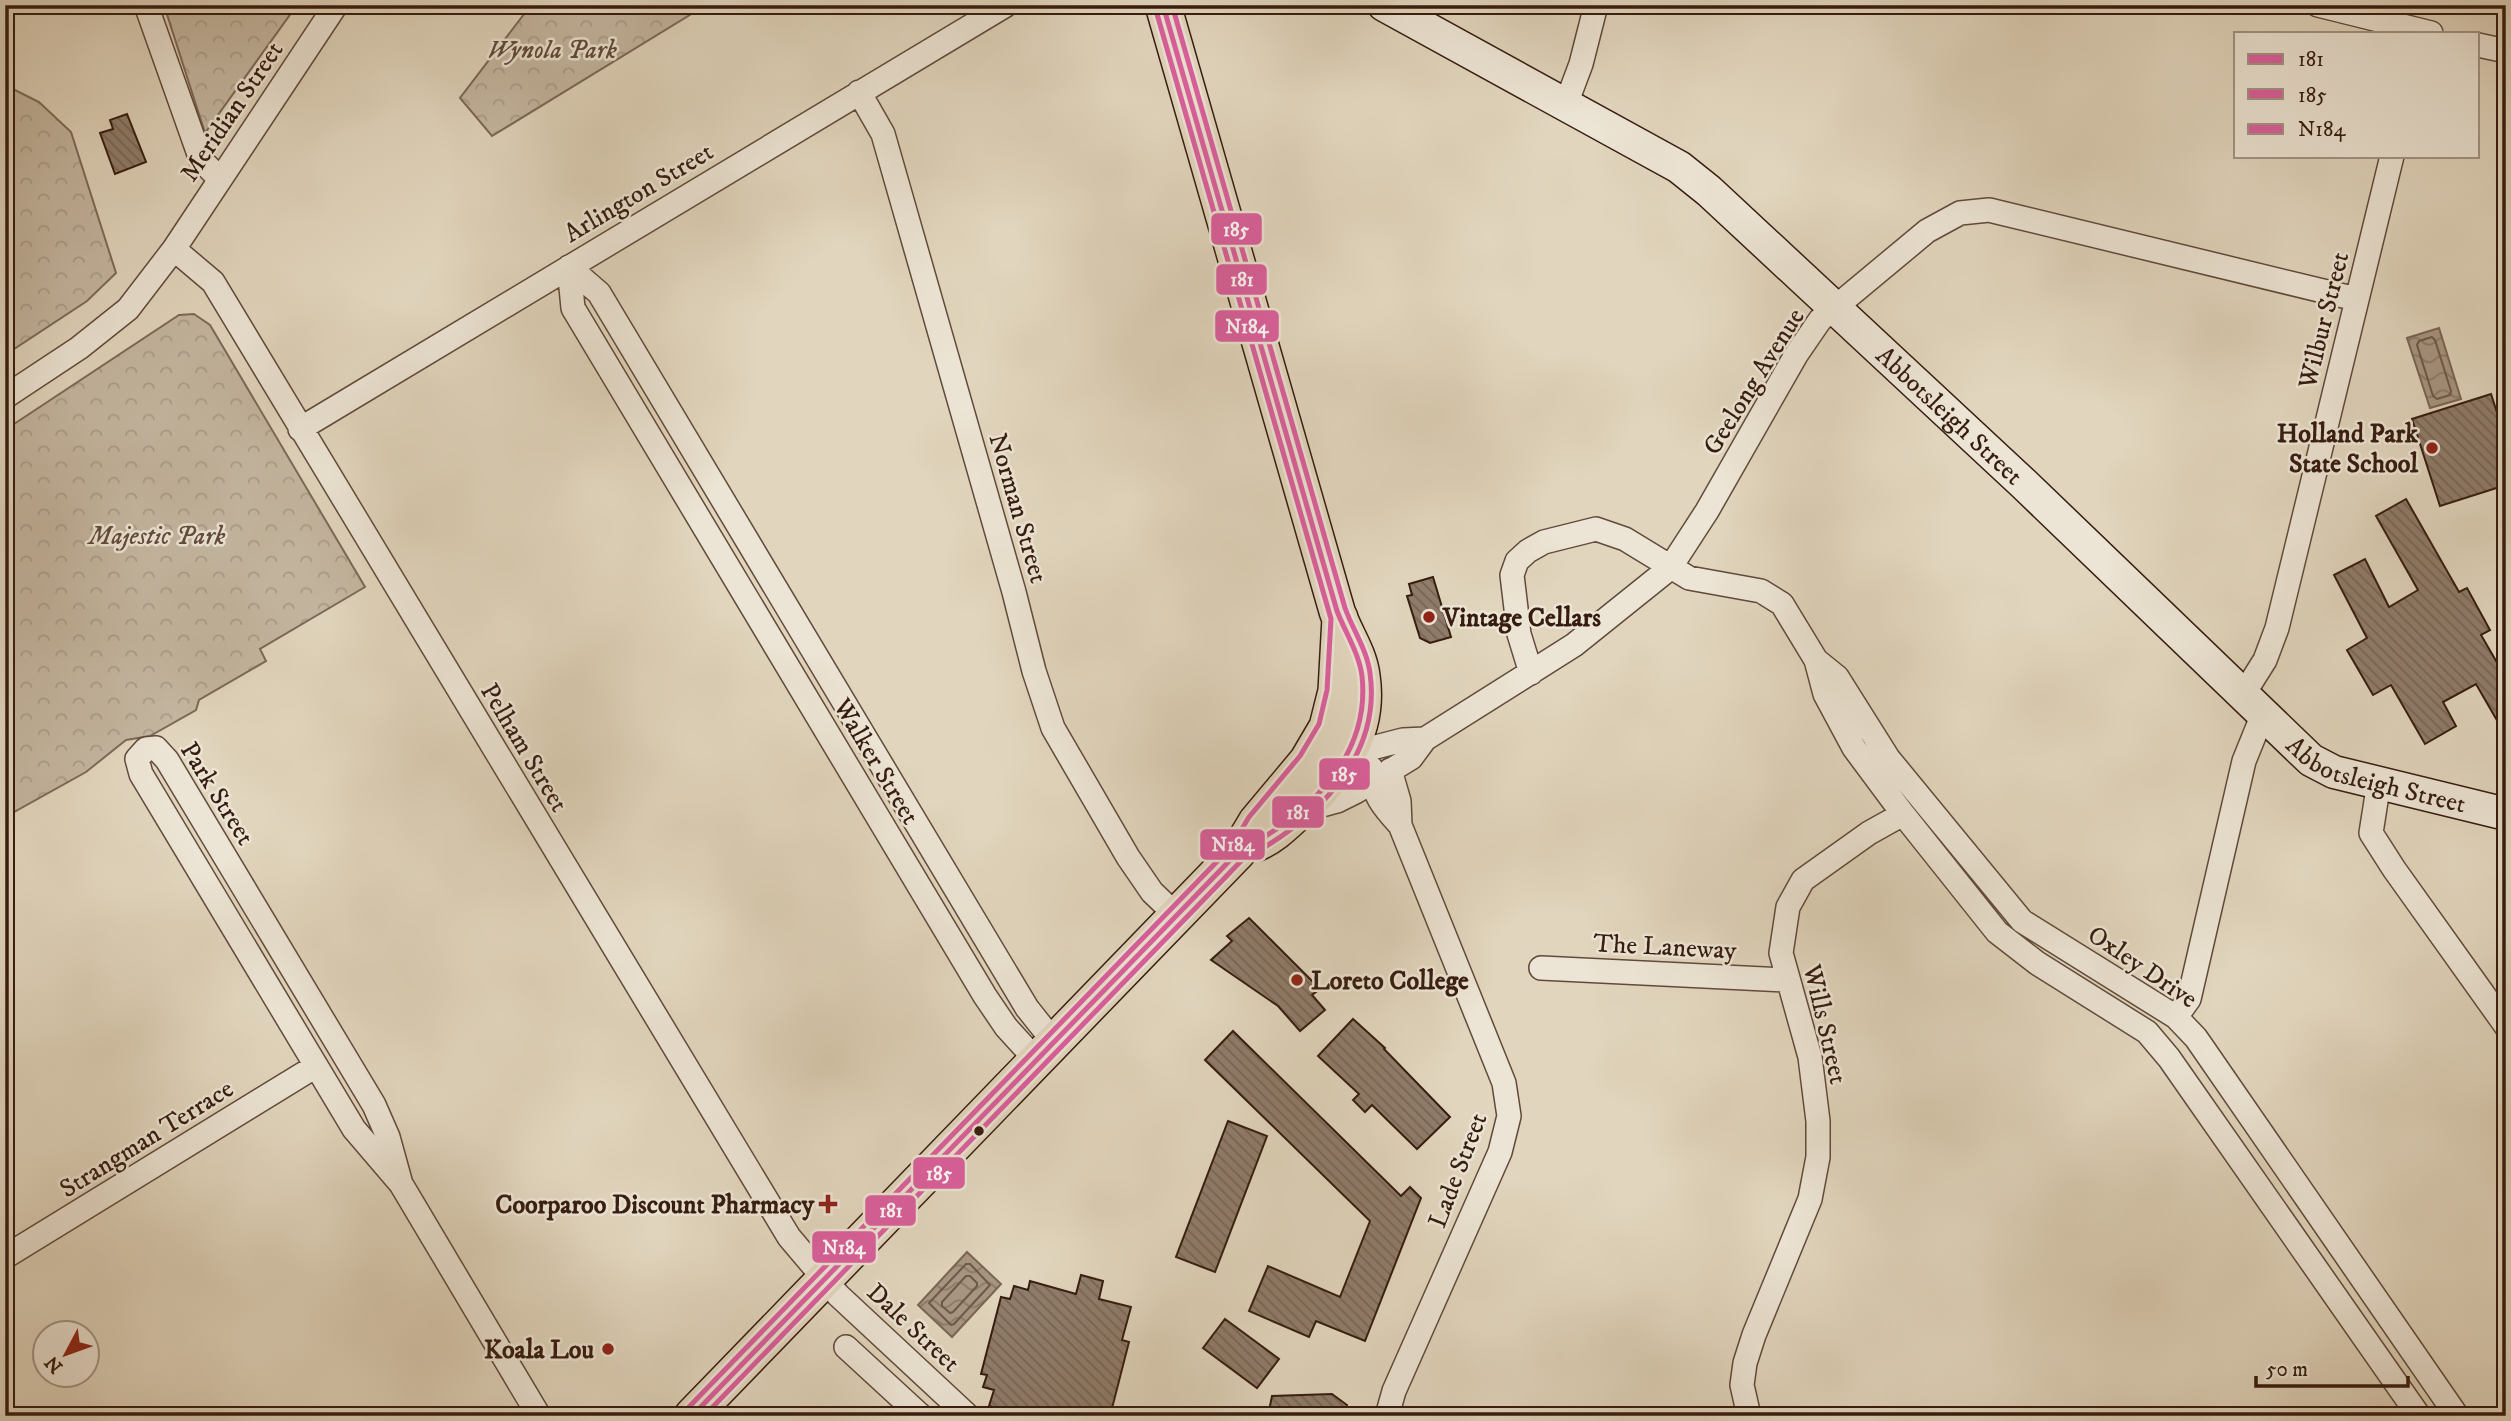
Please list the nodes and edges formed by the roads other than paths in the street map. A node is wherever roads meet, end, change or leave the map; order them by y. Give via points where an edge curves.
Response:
1 (146, 5) edge
2 (336, 5) edge
3 (1006, 5) edge
4 (1163, 5) edge
5 (1384, 5) edge
6 (1596, 5) edge
7 (2318, 5) edge
8 (2421, 32) edge
9 (2480, 45) edge
10 (2506, 51) edge
11 (859, 92) junction
12 (1566, 104) junction
13 (2391, 158) edge
14 (220, 179) junction
15 (174, 249) junction
16 (569, 267) junction
17 (2356, 299) junction
18 (1835, 307) junction
19 (5, 397) edge
20 (300, 429) junction
21 (705, 468) junction
22 (678, 485) junction
23 (1670, 568) junction
24 (1340, 618) junction
25 (1816, 660) junction
26 (1531, 673) junction
27 (2253, 705) junction
28 (1426, 739) junction
29 (1365, 749) junction
30 (1307, 761) junction
31 (1380, 776) junction
32 (2379, 782) junction
33 (1299, 811) junction
34 (1903, 814) junction
35 (2506, 814) edge
36 (1237, 852) junction
37 (1176, 915) junction
38 (1541, 968) dead end
39 (1787, 980) junction
40 (2176, 1017) junction
41 (2506, 1026) edge
42 (1045, 1051) junction
43 (316, 1066) junction
44 (401, 1184) junction
45 (5, 1257) edge
46 (825, 1278) junction
47 (846, 1347) dead end
48 (539, 1416) edge
49 (692, 1416) edge
50 (921, 1416) edge
51 (968, 1416) edge
52 (1388, 1416) edge
53 (1749, 1416) edge
54 (2419, 1416) edge
55 (2457, 1416) edge

1 - 14 street via 201,160
2 - 14 street, Meridian Street
3 - 11 street, Arlington Street
4 - 24 main road
5 - 12 street, Abbotsleigh Street
6 - 12 street
7 - 8 street
9 - 10 street
11 - 16 street, Arlington Street
11 - 37 street, Norman Street via 883,134 1053,728 1128,857
12 - 18 street, Abbotsleigh Street via 1679,167
13 - 17 street, Wilbur Street
14 - 15 street, Meridian Street
15 - 19 street, Meridian Street via 128,309
15 - 20 street, Pelham Street via 213,282
16 - 20 street, Arlington Street
16 - 21 street, Walker Street via 599,293
16 - 22 street, Walker Street via 573,308
17 - 18 street, Geelong Avenue via 1989,210 1960,213 1927,231
17 - 27 street, Wilbur Street via 2277,628
18 - 23 street, Geelong Avenue via 1796,355
18 - 27 street, Abbotsleigh Street
20 - 46 street, Pelham Street via 784,1229
21 - 22 street
21 - 42 street, Walker Street via 1027,1008
22 - 42 street, Walker Street via 985,996 1006,1027
23 - 25 street, Oxley Drive via 1689,578 1761,592 1782,604
23 - 26 street, Geelong Avenue via 1574,645
23 - 26 street, Oxley Drive via 1625,539 1596,529 1544,542 1528,551 1517,561 1512,575 1519,634
24 - 29 main road via 1363,677
24 - 30 main road via 1333,709
25 - 34 street, Oxley Drive via 1825,694 1854,747
25 - 40 street, Oxley Drive via 1837,677 1888,758 2022,921
26 - 28 street, Geelong Avenue
27 - 32 street, Abbotsleigh Street via 2311,761 2334,772
27 - 40 street, Wilbur Street via 2189,999
28 - 29 street, Geelong Avenue
28 - 31 street, Geelong Avenue via 1411,758
29 - 30 street, Geelong Avenue via 1323,762
29 - 31 street, Lade Street
29 - 33 main road
30 - 36 main road
31 - 33 street, Geelong Avenue via 1337,801
31 - 52 street, Lade Street via 1399,801 1401,825 1504,1083 1509,1116 1500,1152 1394,1391
32 - 35 street, Abbotsleigh Street
32 - 41 street via 2371,833
33 - 36 main road via 1265,840
34 - 39 street, Wills Street via 1803,880 1788,907 1781,953
34 - 54 street, Oxley Drive via 1997,932 2037,963 2147,1032
36 - 37 main road
37 - 42 main road
38 - 39 street, The Laneway
39 - 53 street, Wills Street via 1810,1057 1818,1157 1810,1199 1745,1363 1742,1385
40 - 55 street, Oxley Drive via 2196,1038
42 - 46 main road
43 - 44 street, Park Street via 356,1132
43 - 44 street, Park Street via 141,774 137,758 146,749 156,748 167,760 374,1105
43 - 45 street, Strangman Terrace
44 - 48 street, Park Street
46 - 49 main road
46 - 51 street, Dale Street
47 - 50 street

